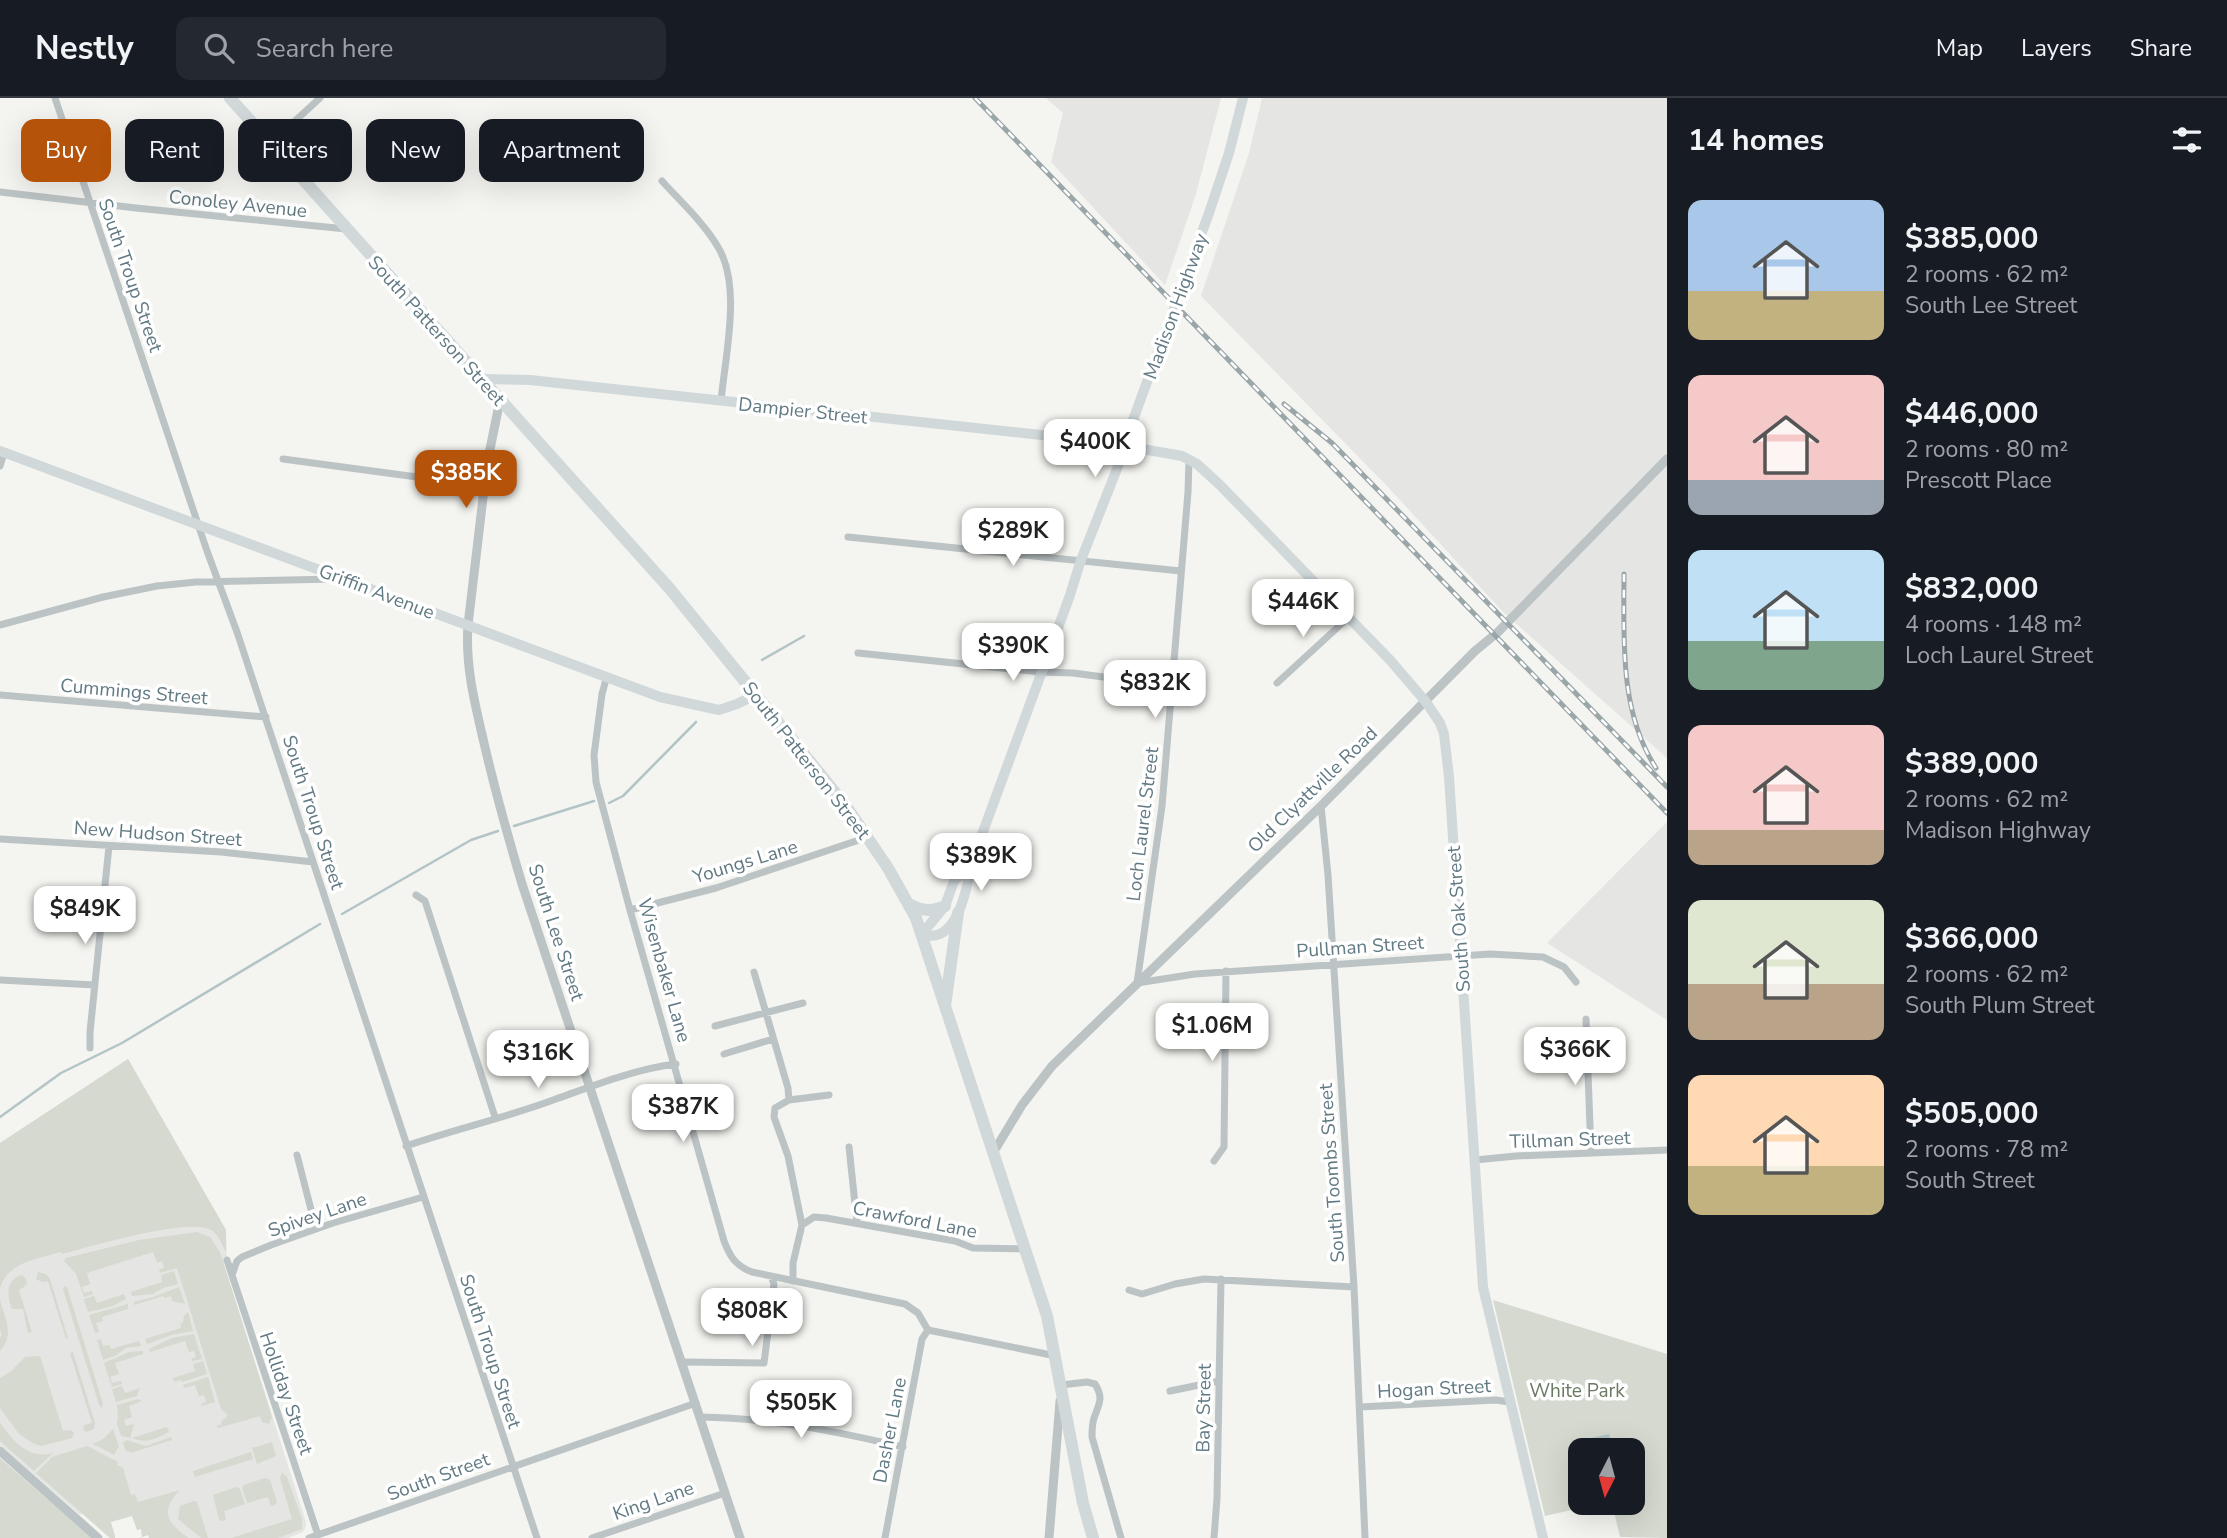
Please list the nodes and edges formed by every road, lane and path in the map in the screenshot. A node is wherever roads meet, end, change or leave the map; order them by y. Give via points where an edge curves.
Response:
1 (55, 98) edge
2 (230, 98) edge
3 (320, 98) edge
4 (1243, 98) edge
5 (248, 119) edge
6 (297, 119) edge
7 (662, 181) dead end
8 (304, 182) edge
9 (0, 192) edge
10 (90, 202) junction
11 (347, 229) junction
12 (481, 379) junction
13 (500, 400) junction
14 (721, 401) junction
15 (1126, 446) junction
16 (2, 452) edge
17 (1189, 458) junction
18 (284, 459) dead end
19 (1667, 459) edge
20 (0, 466) edge
21 (484, 486) junction
22 (199, 527) junction
23 (848, 537) dead end
24 (1081, 560) junction
25 (1181, 571) junction
26 (342, 578) junction
27 (219, 583) junction
28 (1349, 617) junction
29 (0, 625) edge
30 (468, 625) junction
31 (858, 653) dead end
32 (1041, 672) junction
33 (607, 677) junction
34 (1277, 683) dead end
35 (1172, 686) junction
36 (0, 695) edge
37 (755, 695) junction
38 (1426, 702) junction
39 (266, 717) junction
40 (1321, 806) junction
41 (868, 838) junction
42 (0, 839) edge
43 (110, 846) junction
44 (313, 862) junction
45 (970, 867) junction
46 (416, 895) dead end
47 (909, 904) junction
48 (945, 906) junction
49 (630, 910) junction
50 (958, 913) junction
51 (921, 935) junction
52 (1460, 954) junction
53 (1333, 963) junction
54 (1226, 971) junction
55 (754, 972) dead end
56 (0, 980) edge
57 (1576, 982) dead end
58 (1137, 983) junction
59 (95, 985) junction
60 (803, 1003) dead end
61 (945, 1010) junction
62 (765, 1012) junction
63 (1586, 1019) dead end
64 (715, 1026) dead end
65 (773, 1039) junction
66 (90, 1048) dead end
67 (724, 1054) dead end
68 (676, 1064) junction
69 (590, 1086) junction
70 (830, 1095) dead end
71 (789, 1100) junction
72 (495, 1118) junction
73 (406, 1146) junction
74 (849, 1147) dead end
75 (1667, 1150) edge
76 (993, 1153) junction
77 (1591, 1153) junction
78 (297, 1155) dead end
79 (1475, 1160) junction
80 (1214, 1161) dead end
81 (424, 1197) junction
82 (857, 1223) junction
83 (802, 1225) junction
84 (316, 1229) junction
85 (1025, 1249) junction
86 (227, 1260) dead end
87 (232, 1276) junction
88 (771, 1276) junction
89 (1221, 1279) junction
90 (793, 1281) junction
91 (1354, 1287) junction
92 (1129, 1290) dead end
93 (928, 1330) junction
94 (1056, 1356) junction
95 (683, 1362) junction
96 (1219, 1381) junction
97 (1061, 1385) junction
98 (1170, 1391) dead end
99 (1509, 1402) junction
100 (696, 1403) junction
101 (1360, 1407) junction
102 (700, 1417) junction
103 (903, 1447) junction
104 (0, 1451) edge
105 (513, 1466) junction
106 (726, 1493) junction
107 (335, 1529) junction
108 (318, 1535) junction
109 (98, 1538) edge
110 (309, 1538) edge
111 (338, 1538) edge
112 (537, 1538) edge
113 (592, 1538) edge
114 (740, 1538) edge
115 (885, 1538) edge
116 (1049, 1538) edge
117 (1093, 1538) edge
118 (1121, 1538) edge
119 (1214, 1538) edge
120 (1365, 1538) edge
121 (1542, 1538) edge

1 - 10 street, South Troup Street
2 - 5 main road, South Patterson Street
3 - 6 street
4 - 15 main road, Madison Highway via 1209,213
7 - 14 street via 711,236 727,267 731,299
8 - 11 main road, South Patterson Street
9 - 10 street, Conoley Avenue
10 - 11 street, Conoley Avenue
10 - 22 street, South Troup Street
11 - 12 main road, South Patterson Street
12 - 13 main road, South Patterson Street
12 - 14 main road, Dampier Street
13 - 21 street, South Lee Street
13 - 37 main road, South Patterson Street via 670,589
14 - 15 main road, Dampier Street
15 - 17 main road, South Oak Street
15 - 24 main road, Madison Highway
16 - 20 street
16 - 22 main road, Griffin Avenue
17 - 25 street, Loch Laurel Street
17 - 28 main road, South Oak Street
18 - 21 street
19 - 38 street, Old Clyattville Road
21 - 30 street, South Lee Street
22 - 26 main road, Griffin Avenue
22 - 27 street, South Troup Street
23 - 24 street
24 - 25 street
24 - 32 main road, Madison Highway
25 - 35 street, Loch Laurel Street
26 - 27 street
26 - 30 main road, Griffin Avenue
27 - 29 street via 157,586
27 - 39 street, South Troup Street
28 - 34 street
28 - 38 main road, South Oak Street
30 - 33 main road, Griffin Avenue
30 - 69 street, South Lee Street via 472,690 501,811
31 - 32 street
32 - 35 street
32 - 45 main road, Madison Highway
33 - 37 main road, Griffin Avenue via 710,710
33 - 49 street, Wisenbaker Lane via 594,762
35 - 58 street, Loch Laurel Street via 1158,841
36 - 39 street, Cummings Street
37 - 41 main road, South Patterson Street
38 - 40 street, Old Clyattville Road
38 - 52 main road, South Oak Street via 1444,734
39 - 44 street, South Troup Street
40 - 53 street, South Toombs Street
40 - 58 street, Old Clyattville Road
41 - 47 main road, South Patterson Street
41 - 49 street, Youngs Lane via 716,888
42 - 43 street, New Hudson Street
43 - 44 street, New Hudson Street
43 - 59 street
44 - 73 street, South Troup Street
45 - 48 main road, Madison Highway via 954,881
45 - 50 main road, Madison Highway
46 - 72 street via 425,901
47 - 48 main road via 935,911
47 - 51 main road, South Patterson Street
48 - 51 main road, Madison Highway
49 - 68 street, Wisenbaker Lane
50 - 51 main road, Madison Highway via 945,932
50 - 61 main road
51 - 61 main road, South Patterson Street
52 - 53 street, Pullman Street
52 - 57 street, Pullman Street via 1543,957 1564,967
52 - 79 main road, South Oak Street
53 - 54 street, Pullman Street
53 - 91 street, South Toombs Street
54 - 58 street, Pullman Street
54 - 80 street via 1224,1147
55 - 62 street
56 - 59 street
58 - 76 street, Old Clyattville Road via 1052,1066
59 - 66 street
60 - 62 street
61 - 76 main road, South Patterson Street
62 - 64 street
62 - 65 street
63 - 77 street
65 - 67 street
65 - 71 street
68 - 69 street
68 - 88 street, Wisenbaker Lane via 731,1259 744,1269
69 - 72 street
69 - 95 street, South Lee Street
70 - 71 street
71 - 83 street via 775,1108 774,1117 788,1156
72 - 73 street
73 - 81 street, South Troup Street
74 - 82 street
75 - 77 street, Tillman Street
76 - 85 main road, South Patterson Street
77 - 79 street, Tillman Street
78 - 84 street
79 - 99 main road, South Oak Street via 1483,1287
81 - 84 street, Spivey Lane
81 - 105 street, South Troup Street
82 - 83 street, Crawford Lane via 814,1217
82 - 85 street, Crawford Lane via 972,1248
83 - 90 street
84 - 87 street, Spivey Lane via 242,1257
85 - 94 main road, South Patterson Street
86 - 87 street, Holliday Street
87 - 108 street, Holliday Street
88 - 90 street, Wisenbaker Lane
88 - 95 street via 774,1284 764,1363
89 - 91 street
89 - 92 street via 1192,1280 1142,1294
89 - 96 street, Bay Street
90 - 93 street, Wisenbaker Lane via 905,1304 918,1313
91 - 101 street, South Toombs Street
93 - 94 street
93 - 103 street, Dasher Lane via 922,1339
94 - 97 main road, South Patterson Street
95 - 100 street, South Lee Street
96 - 98 street
96 - 119 street, Bay Street
97 - 116 street
97 - 117 main road, South Patterson Street
97 - 118 street via 1087,1382 1095,1384 1101,1394 1092,1437
99 - 101 street, Hogan Street
99 - 121 main road, South Oak Street
100 - 102 street, South Lee Street
100 - 105 street, South Street
101 - 120 street, South Toombs Street
102 - 103 street via 746,1418
102 - 106 street, South Lee Street
103 - 115 street, Dasher Lane
104 - 109 street
105 - 107 street, South Street
105 - 112 street, South Troup Street
106 - 113 street, King Lane
106 - 114 street, South Lee Street
107 - 108 street, South Street
107 - 111 street
108 - 110 street, South Street

